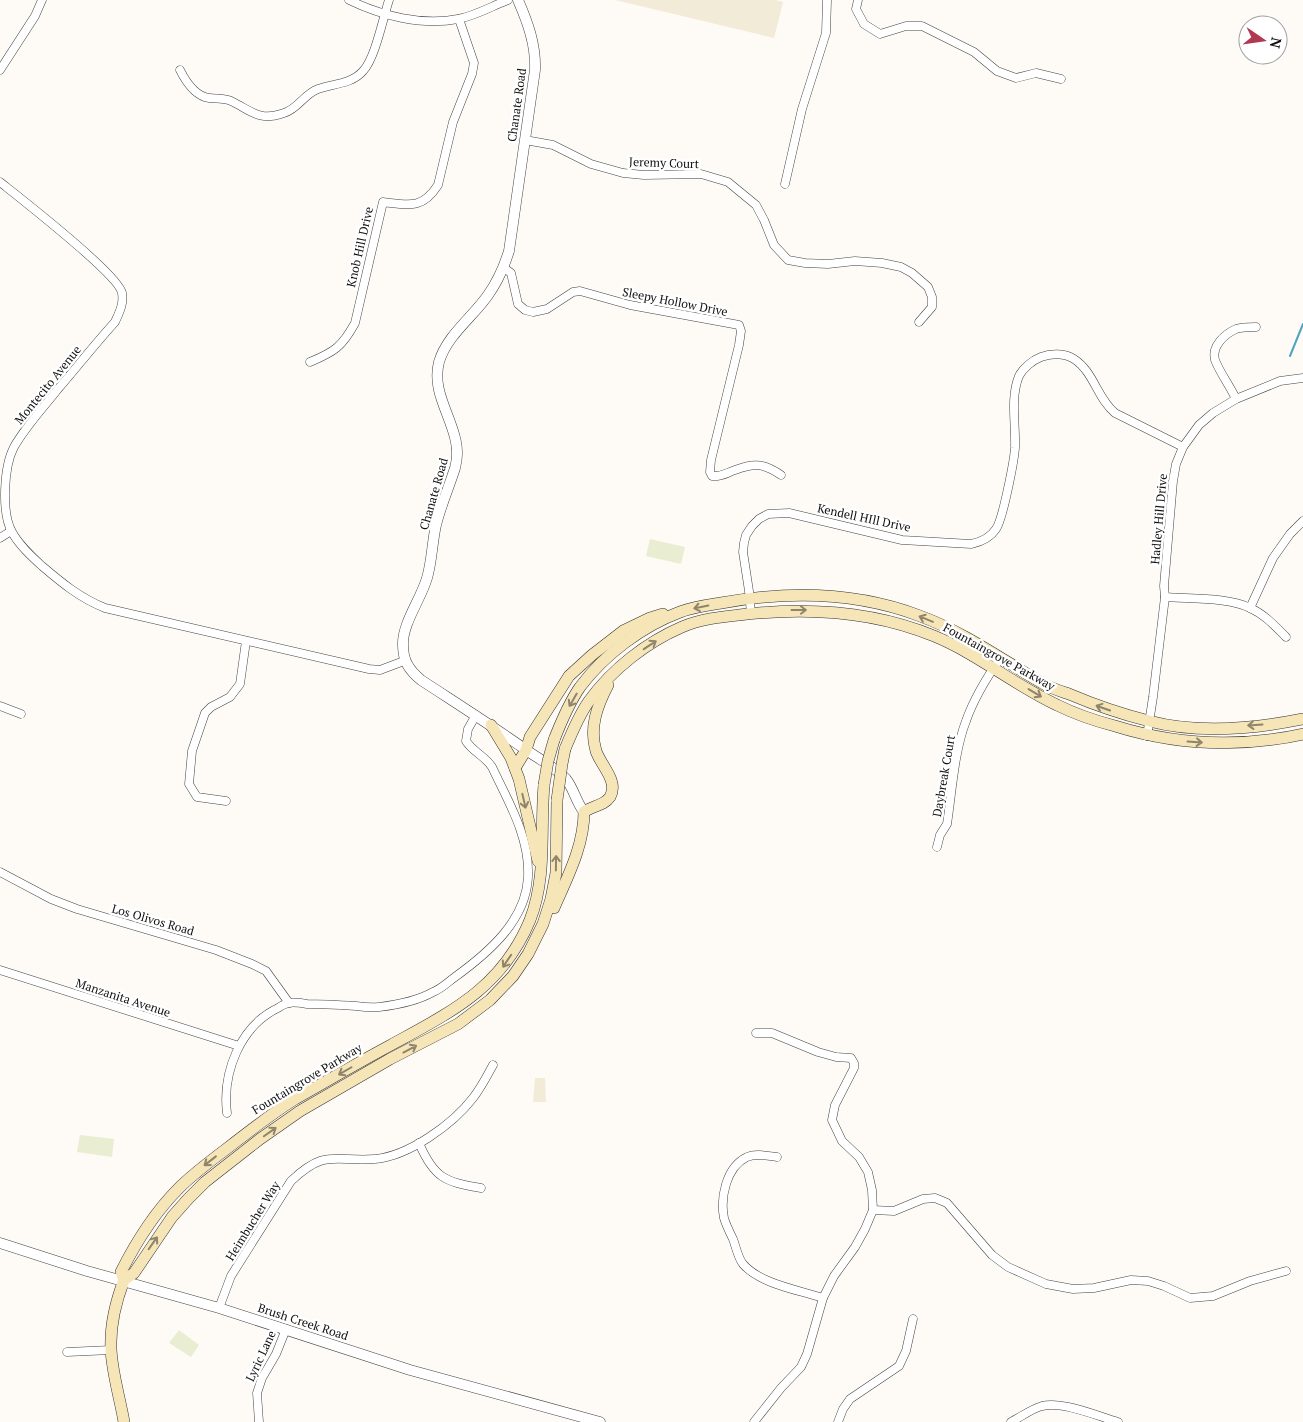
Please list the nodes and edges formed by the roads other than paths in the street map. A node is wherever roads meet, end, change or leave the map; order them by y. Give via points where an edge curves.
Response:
1 (42, 0) edge
2 (349, 0) edge
3 (389, 0) edge
4 (508, 0) edge
5 (518, 0) edge
6 (827, 0) edge
7 (858, 0) edge
8 (384, 14) junction
9 (459, 19) junction
10 (0, 70) edge
11 (180, 70) dead end
12 (1061, 79) dead end
13 (525, 140) junction
14 (0, 182) edge
15 (785, 184) dead end
16 (504, 268) junction
17 (919, 322) dead end
18 (1256, 327) dead end
19 (310, 362) dead end
20 (1303, 378) edge
21 (1236, 399) junction
22 (1183, 448) junction
23 (781, 475) dead end
24 (1303, 521) edge
25 (0, 527) edge
26 (11, 531) junction
27 (0, 538) edge
28 (1165, 597) junction
29 (749, 598) junction
30 (1250, 608) junction
31 (682, 611) junction
32 (751, 614) junction
33 (1286, 637) dead end
34 (246, 641) junction
35 (1001, 657) junction
36 (629, 659) junction
37 (404, 661) junction
38 (994, 667) junction
39 (0, 706) edge
40 (21, 714) dead end
41 (476, 715) junction
42 (1303, 719) edge
43 (1150, 722) junction
44 (491, 725) junction
45 (1303, 734) edge
46 (1147, 736) junction
47 (526, 750) junction
48 (515, 768) junction
49 (226, 801) dead end
50 (584, 812) junction
51 (938, 847) dead end
52 (0, 872) edge
53 (538, 895) junction
54 (534, 942) junction
55 (0, 970) edge
56 (288, 1003) junction
57 (756, 1033) dead end
58 (239, 1046) junction
59 (493, 1065) dead end
60 (227, 1113) dead end
61 (419, 1143) junction
62 (777, 1157) dead end
63 (481, 1188) dead end
64 (873, 1210) junction
65 (0, 1243) edge
66 (1286, 1270) dead end
67 (124, 1280) junction
68 (823, 1298) junction
69 (219, 1308) junction
70 (913, 1319) dead end
71 (286, 1329) junction
72 (111, 1350) junction
73 (67, 1352) dead end
74 (124, 1422) edge
75 (259, 1422) edge
76 (600, 1422) edge
77 (754, 1422) edge
78 (838, 1422) edge
79 (1011, 1422) edge
80 (1118, 1422) edge

1 - 10 street
2 - 8 street
3 - 8 street
4 - 9 street
5 - 13 street, Chanate Road via 536,56
6 - 15 street via 826,33 802,109
7 - 12 street via 856,8 864,24 880,34 906,26 922,26 974,52 997,71 1016,78 1036,73
8 - 9 street via 428,23
8 - 11 street via 363,72 354,79 316,90 282,114 266,117 230,100 206,98 186,82
9 - 19 street, Knob Hill Drive via 474,63 438,185 432,194 414,206 383,202 355,323 332,352
13 - 16 street, Chanate Road
13 - 17 street, Jeremy Court via 553,146 591,164 623,173 701,174 728,182 756,205 774,245 788,260 828,264 882,263 912,273 928,287 932,297 932,307
14 - 26 street, Montecito Avenue via 113,278 123,296 122,307 114,322 28,425 14,447 5,481
16 - 23 street, Sleepy Hollow Drive via 511,272 518,304 533,312 547,309 580,291 630,305 739,325 739,345 710,472 712,476 721,477 746,466 764,465
16 - 37 street, Chanate Road via 488,296 453,337 440,360 437,372 440,397 457,440 458,454 438,521 422,596 405,630
18 - 21 street via 1226,334 1216,349 1214,358
20 - 21 street, Hadley Hill Drive via 1280,381
21 - 22 street, Hadley Hill Drive via 1199,425
22 - 28 street, Hadley Hill Drive via 1173,481
22 - 29 street, Kendell HIll Drive via 1115,413 1107,406 1085,368 1073,358 1048,354 1020,374 1014,391 1015,450 999,522 990,536 971,544 902,540 789,513 768,514 759,519 746,535 743,552
24 - 30 street via 1273,558
25 - 26 street
26 - 27 street
26 - 34 street, Montecito Avenue via 37,562 63,585 92,603
28 - 30 street via 1235,602
28 - 43 street, Hadley Hill Drive
29 -> 31 main road, Fountaingrove Parkway
29 - 32 street, Kendell HIll Drive
35 -> 29 main road, Fountaingrove Parkway via 920,616 866,601 819,595
30 - 33 street via 1267,618
31 - 47 main road via 650,618 623,631 592,654 569,676 530,738
31 -> 53 main road, Fountaingrove Parkway, bridge via 661,620 616,650 580,688 565,714 554,740 544,785
36 -> 32 main road, Fountaingrove Parkway via 683,626
32 -> 38 main road, Fountaingrove Parkway via 818,611 889,621 935,637
34 - 37 street, Montecito Avenue via 369,669 380,670
34 - 49 street via 240,684 230,697 204,713 192,751 189,784 197,797
35 - 38 street, Daybreak Court
43 -> 35 main road, Fountaingrove Parkway via 1100,707 1044,684
36 - 50 main road via 609,683 594,718 596,751 613,785 612,792 606,800
54 -> 36 main road, Fountaingrove Parkway, bridge via 546,916 556,873 557,800 565,748 590,700
37 - 41 street via 421,680
38 -> 46 main road, Fountaingrove Parkway via 1057,705
38 - 51 street, Daybreak Court via 966,722 948,824 940,835
39 - 40 street
41 - 44 street
41 - 56 street via 466,741 492,767 514,811 527,858 527,886 510,925 475,962 433,992 409,1001 377,1007
42 -> 43 main road, Fountaingrove Parkway via 1210,729
43 - 46 street, Hadley Hill Drive
44 - 47 street
44 - 48 main road
46 -> 45 main road, Fountaingrove Parkway via 1210,743
47 - 48 main road
47 - 50 street via 566,780
48 -> 53 main road via 538,866
50 - 54 main road via 580,844 548,923
52 - 56 street, Los Olivos Road via 77,909 216,950 252,964 266,972
53 -> 67 main road, Fountaingrove Parkway via 520,941 502,968 476,994 447,1014 294,1100 252,1128 177,1189 138,1241 121,1272
67 -> 54 main road, Fountaingrove Parkway via 134,1273 172,1216 205,1182 300,1111 458,1024 490,1000 507,982
55 - 58 street, Manzanita Avenue
56 - 58 street via 257,1021
57 - 64 street via 772,1033 818,1052 851,1058 854,1068 835,1106 832,1120 842,1141 859,1156 868,1172
58 - 60 street via 227,1082
59 - 61 street, Heimbucher Way via 461,1112
61 - 63 street via 427,1162 444,1177
61 - 69 street, Heimbucher Way via 386,1157 324,1159 304,1169 291,1181 231,1276
62 - 68 street via 747,1157 738,1164 725,1188 724,1218 742,1263 753,1273
64 - 66 street via 894,1211 935,1198 947,1203 992,1255 1008,1267 1046,1284 1073,1289 1131,1280 1164,1286 1190,1298 1213,1296
64 - 68 street via 862,1235
65 - 67 street, Brush Creek Road
67 - 69 street, Brush Creek Road
67 - 72 main road via 114,1314
68 - 77 street via 801,1367
69 - 71 street, Brush Creek Road
70 - 78 street via 900,1366 850,1399
71 - 75 street, Lyric Lane via 257,1393
71 - 76 street, Brush Creek Road via 410,1370
72 - 73 street
72 - 74 main road
79 - 80 street via 1039,1407 1052,1405

